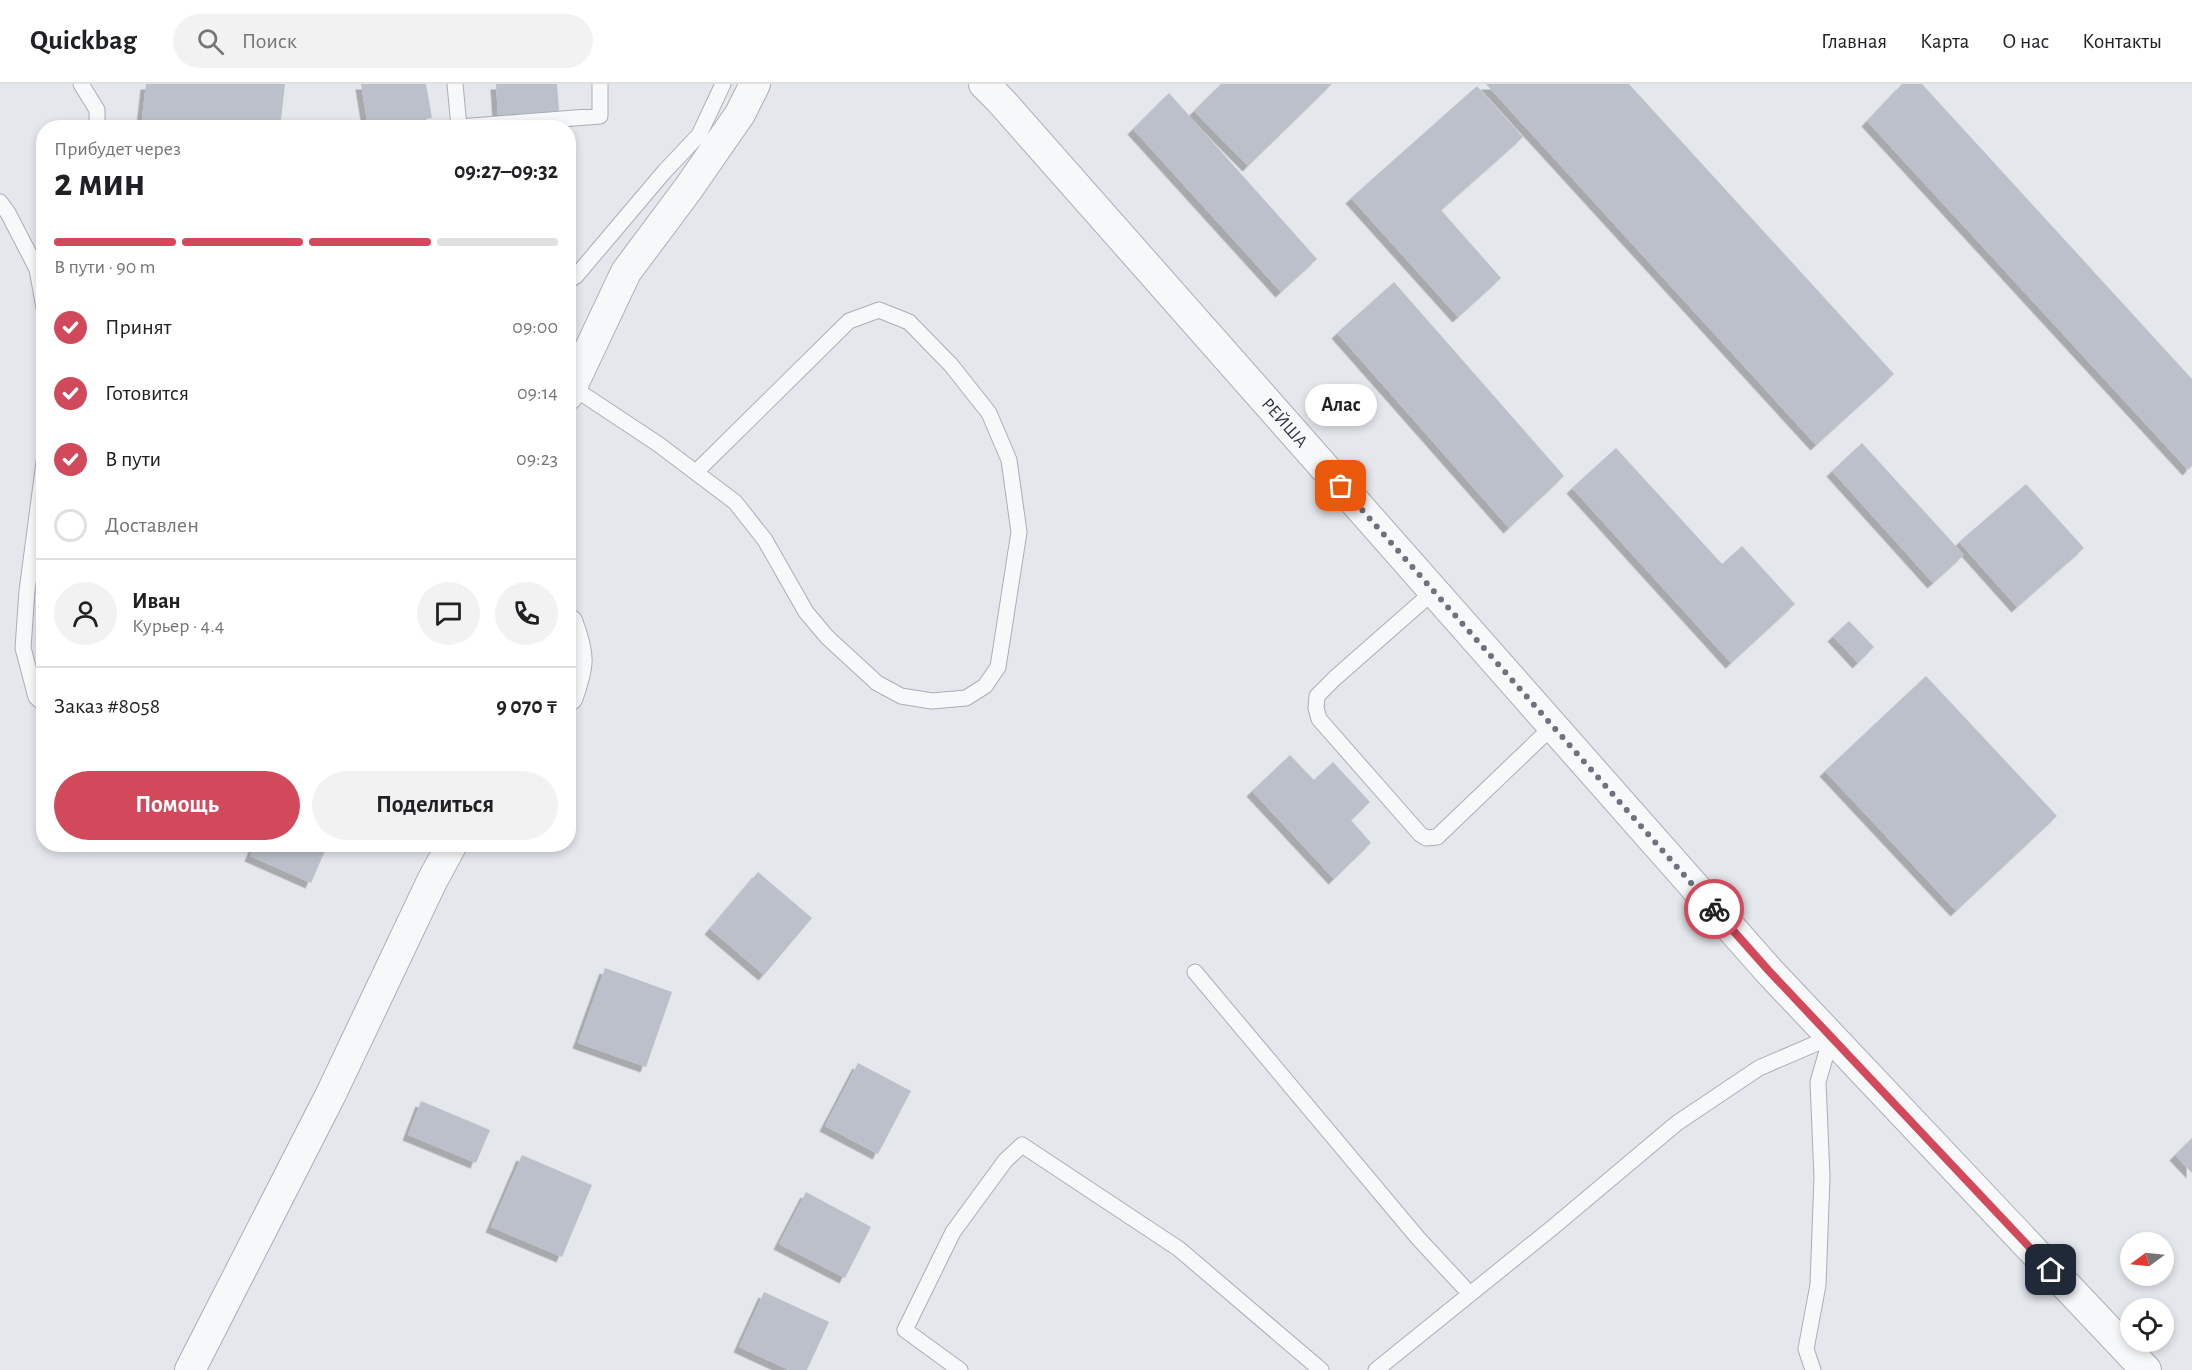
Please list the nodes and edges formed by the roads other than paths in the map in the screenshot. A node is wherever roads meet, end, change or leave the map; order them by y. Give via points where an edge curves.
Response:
1 (81, 84) edge
2 (455, 84) edge
3 (600, 84) edge
4 (723, 84) edge
5 (755, 84) edge
6 (993, 90) edge
7 (96, 120) edge
8 (458, 120) edge
9 (549, 120) edge
10 (0, 202) edge
11 (36, 266) edge
12 (576, 276) edge
13 (576, 378) edge
14 (576, 395) edge
15 (697, 471) junction
16 (36, 523) edge
17 (1434, 591) junction
18 (576, 644) edge
19 (576, 672) edge
20 (36, 697) edge
21 (1553, 726) junction
22 (448, 852) edge
23 (1195, 972) dead end
24 (1831, 1037) junction
25 (1470, 1294) junction
26 (190, 1370) edge
27 (960, 1370) edge
28 (1321, 1370) edge
29 (1376, 1370) edge
30 (1813, 1370) edge
31 (2145, 1370) edge

1 - 7 lane via 97,110
2 - 8 lane
3 - 9 lane via 600,116
4 - 12 lane via 699,135
5 - 13 street via 740,114 626,272
6 - 17 street, РЕЙША
10 - 11 lane
14 - 15 lane
15 - 15 lane via 735,502 765,540 806,612 877,683 901,696 932,701 966,698 985,686 998,667 1019,532 1009,460 989,413 951,365 909,322 879,310 849,321
16 - 20 lane via 22,648
17 - 21 street, РЕЙША
17 - 21 lane via 1335,678 1317,696 1316,708 1319,719 1420,834 1437,837
18 - 19 street
21 - 24 street, РЕЙША
22 - 26 street via 331,1094
23 - 25 lane via 1418,1238
24 - 25 lane via 1759,1068 1677,1123
24 - 30 lane via 1818,1082 1822,1177 1818,1285 1806,1349
24 - 31 street, РЕЙША
25 - 29 lane
27 - 28 lane via 906,1330 953,1232 1022,1144 1179,1249

